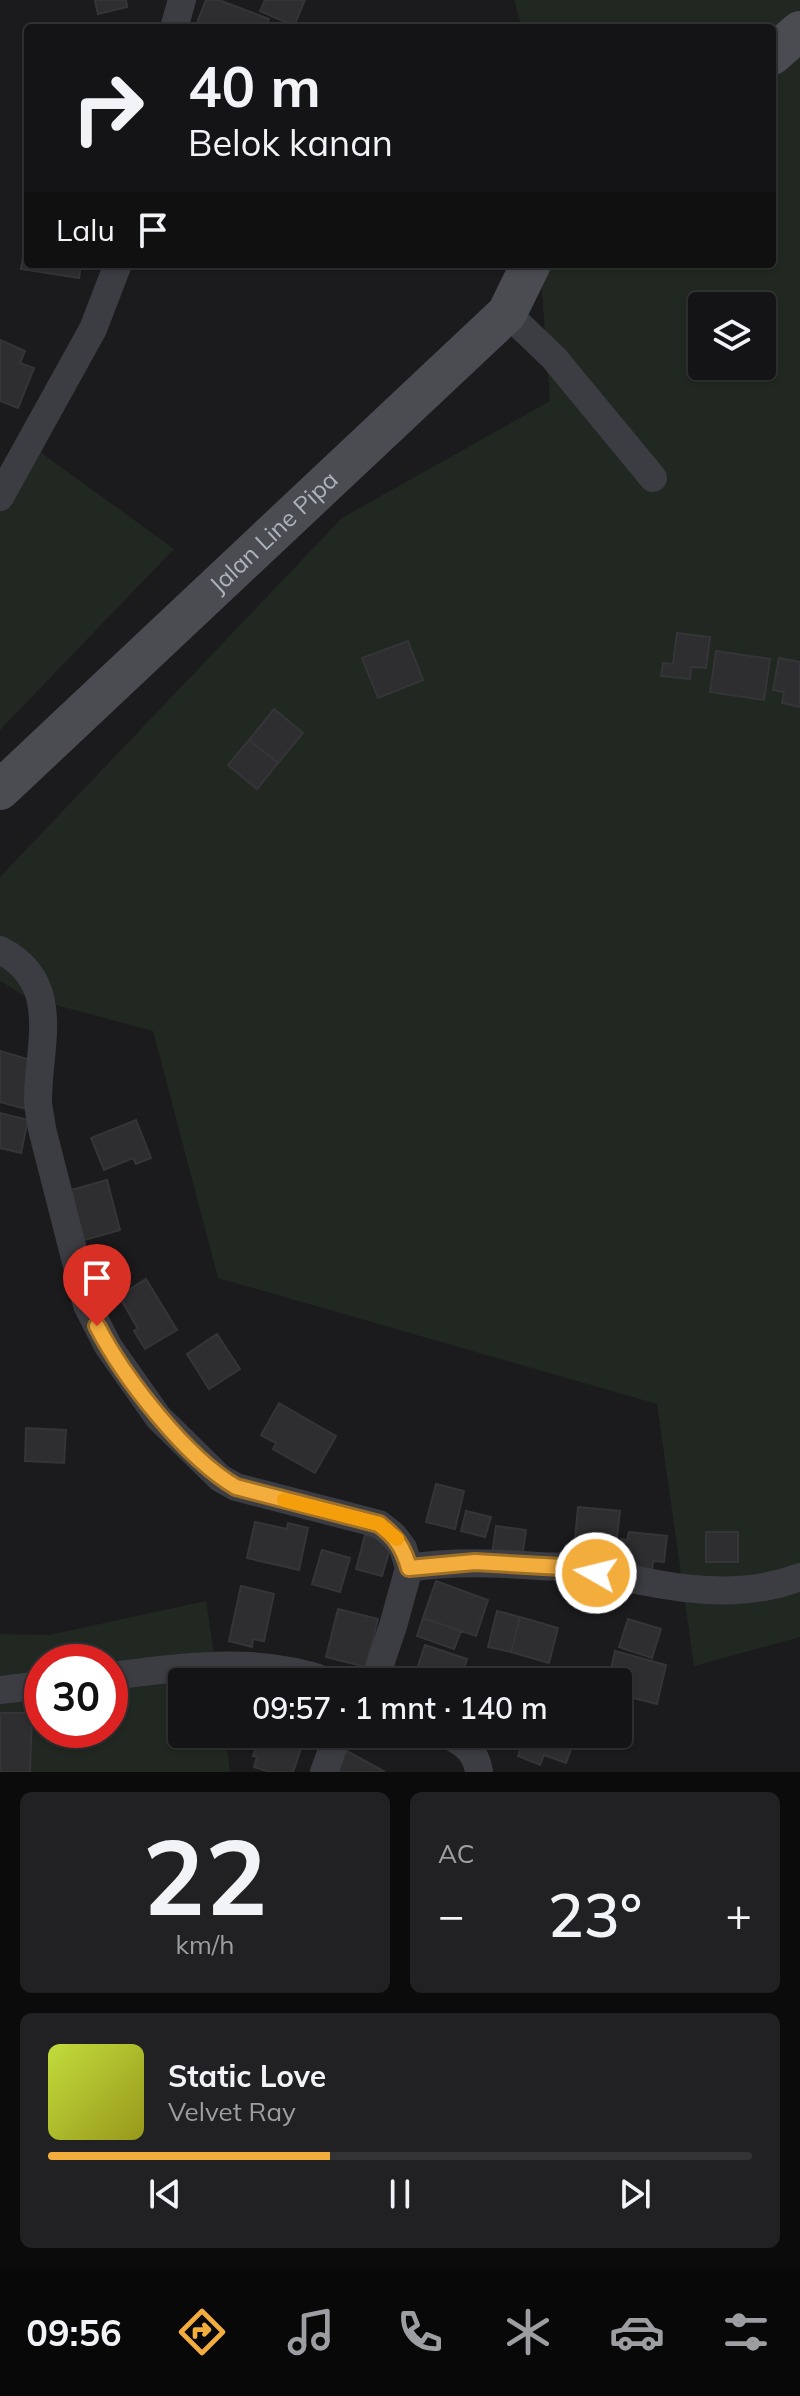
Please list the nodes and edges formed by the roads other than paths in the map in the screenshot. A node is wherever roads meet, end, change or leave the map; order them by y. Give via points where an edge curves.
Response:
1 (182, 0) edge
2 (175, 24) edge
3 (800, 31) edge
4 (776, 52) edge
5 (116, 268) edge
6 (529, 268) edge
7 (507, 313) junction
8 (653, 478) dead end
9 (0, 497) edge
10 (0, 790) edge
11 (0, 950) edge
12 (409, 1568) junction
13 (800, 1577) edge
14 (186, 1668) edge
15 (271, 1668) edge
16 (379, 1668) edge
17 (168, 1669) edge
18 (128, 1674) edge
19 (24, 1687) edge
20 (0, 1690) edge
21 (333, 1748) edge
22 (468, 1748) edge
23 (324, 1772) edge
24 (479, 1772) edge

1 - 2 street
3 - 4 main road
5 - 9 street via 93,329
6 - 7 main road, Jalan Line Pipa
7 - 8 street via 554,358
7 - 10 main road, Jalan Line Pipa
11 - 12 street via 25,968 43,1005 38,1103 42,1129 87,1305 108,1346 158,1417 220,1478 236,1487 379,1524 403,1548
12 - 13 street via 475,1562 579,1568 639,1583 718,1592 775,1587
12 - 16 street
14 - 15 street
17 - 18 street
19 - 20 street
21 - 23 street
22 - 24 street

